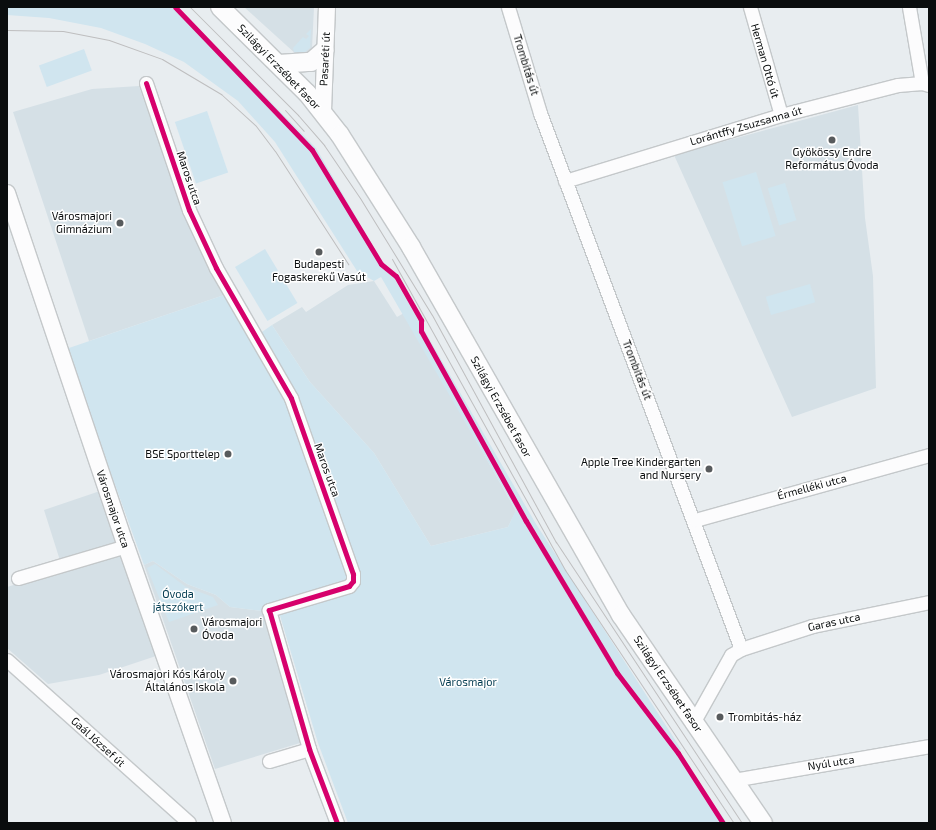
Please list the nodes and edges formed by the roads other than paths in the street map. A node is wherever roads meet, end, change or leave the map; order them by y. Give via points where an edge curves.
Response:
1 (220, 7) edge
2 (327, 7) edge
3 (508, 7) edge
4 (750, 7) edge
5 (909, 7) edge
6 (325, 50) junction
7 (279, 64) junction
8 (146, 83) dead end
9 (925, 84) edge
10 (323, 112) junction
11 (781, 115) junction
12 (565, 181) junction
13 (7, 193) edge
14 (929, 455) edge
15 (695, 520) junction
16 (126, 546) junction
17 (18, 578) dead end
18 (929, 602) edge
19 (741, 649) junction
20 (7, 660) edge
21 (694, 721) junction
22 (929, 746) edge
23 (309, 749) junction
24 (269, 761) dead end
25 (733, 780) junction
26 (189, 823) edge
27 (223, 823) edge
28 (337, 823) edge
29 (763, 823) edge

1 - 7 main road, Szilágyi Erzsébet fasor
2 - 6 street, Pasaréti út
3 - 12 street, Trombitás út via 540,114
4 - 11 street, Herman Ottó út
5 - 9 street
6 - 7 main road via 311,62
6 - 10 street, Pasaréti út
7 - 10 main road, Szilágyi Erzsébet fasor
8 - 23 street, Maros utca via 189,210 216,268 291,398 353,574 353,581 349,586 269,610
9 - 11 street, Lorántffy Zsuzsanna út via 898,86
10 - 21 main road, Szilágyi Erzsébet fasor via 411,246 621,615
11 - 12 street, Lorántffy Zsuzsanna út
12 - 15 street, Trombitás út
13 - 16 street, Városmajor utca
14 - 15 street, Érmelléki utca
15 - 19 street, Trombitás út
16 - 17 street
16 - 27 street, Városmajor utca
18 - 19 street, Garas utca via 812,626
19 - 21 street via 732,655
20 - 26 street, Gaál József út
21 - 25 main road, Szilágyi Erzsébet fasor
22 - 25 street, Nyúl utca
23 - 24 street
23 - 28 street, Maros utca
25 - 29 main road, Szilágyi Erzsébet fasor

